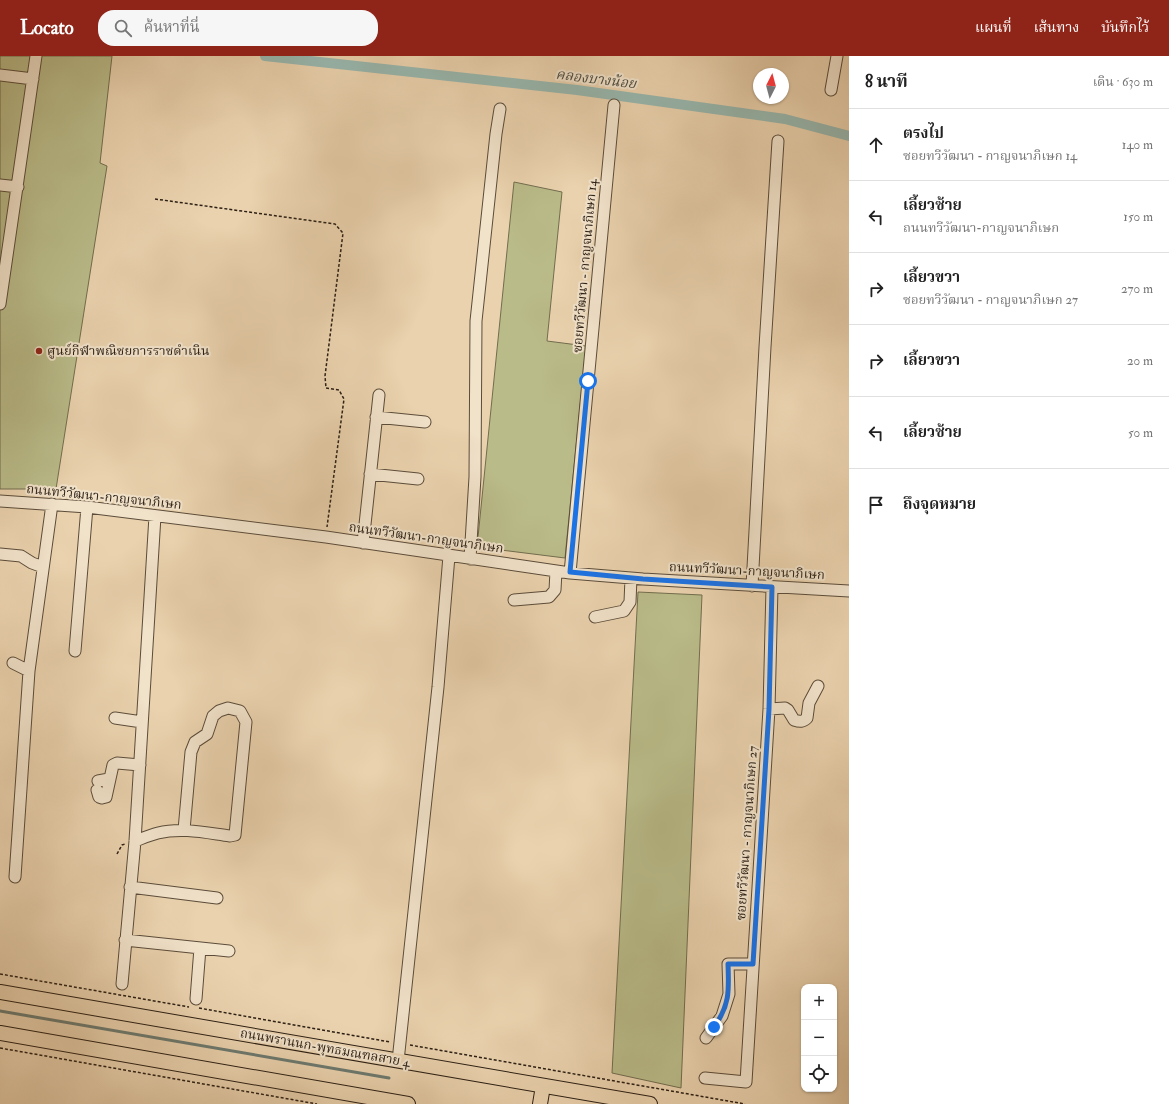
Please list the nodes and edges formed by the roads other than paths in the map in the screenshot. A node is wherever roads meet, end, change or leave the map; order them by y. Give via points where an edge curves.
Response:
1 (36, 56) edge
2 (836, 56) edge
3 (0, 75) edge
4 (33, 78) junction
5 (830, 90) dead end
6 (614, 105) dead end
7 (500, 109) dead end
8 (778, 141) dead end
9 (0, 185) edge
10 (18, 187) junction
11 (0, 304) edge
12 (379, 395) dead end
13 (376, 417) junction
14 (425, 422) dead end
15 (370, 474) junction
16 (418, 479) dead end
17 (0, 501) edge
18 (52, 504) junction
19 (87, 507) junction
20 (155, 516) junction
21 (362, 543) junction
22 (0, 554) edge
23 (449, 556) junction
24 (470, 559) junction
25 (43, 567) junction
26 (556, 570) junction
27 (570, 572) junction
28 (632, 578) junction
29 (752, 586) junction
30 (772, 587) junction
31 (849, 591) edge
32 (514, 600) dead end
33 (595, 618) dead end
34 (75, 651) dead end
35 (13, 663) dead end
36 (29, 671) junction
37 (818, 686) dead end
38 (769, 709) junction
39 (115, 718) dead end
40 (142, 722) junction
41 (140, 765) junction
42 (110, 779) junction
43 (184, 830) junction
44 (135, 841) junction
45 (16, 878) dead end
46 (130, 887) junction
47 (217, 898) dead end
48 (126, 940) junction
49 (200, 948) junction
50 (229, 952) dead end
51 (753, 964) junction
52 (122, 984) dead end
53 (0, 992) edge
54 (196, 999) dead end
55 (0, 1034) edge
56 (706, 1038) dead end
57 (398, 1061) junction
58 (705, 1078) dead end
59 (543, 1086) junction
60 (408, 1104) edge
61 (540, 1104) edge
62 (650, 1104) edge

1 - 4 street
2 - 5 street
3 - 4 street
4 - 10 street
6 - 27 street, ซอยทวีวัฒนา - กาญจนาภิเษก 14
7 - 24 street via 476,321 475,477
8 - 29 street
9 - 10 street
10 - 11 street
12 - 13 street
13 - 14 street
13 - 15 street
15 - 16 street
15 - 21 street
17 - 18 street, ถนนทวีวัฒนา-กาญจนาภิเษก
18 - 19 street, ถนนทวีวัฒนา-กาญจนาภิเษก
18 - 25 street
19 - 20 street, ถนนทวีวัฒนา-กาญจนาภิเษก
19 - 34 street
20 - 21 street, ถนนทวีวัฒนา-กาญจนาภิเษก
20 - 40 street
21 - 23 street, ถนนทวีวัฒนา-กาญจนาภิเษก
22 - 25 street via 21,556
23 - 24 street, ถนนทวีวัฒนา-กาญจนาภิเษก
23 - 57 street via 438,687
24 - 26 street, ถนนทวีวัฒนา-กาญจนาภิเษก
25 - 36 street
26 - 27 street, ถนนทวีวัฒนา-กาญจนาภิเษก
26 - 32 street via 555,590 549,597
27 - 28 street, ถนนทวีวัฒนา-กาญจนาภิเษก
28 - 29 street, ถนนทวีวัฒนา-กาญจนาภิเษก
28 - 33 street via 630,602 624,611
29 - 30 street, ถนนทวีวัฒนา-กาญจนาภิเษก
30 - 31 street, ถนนทวีวัฒนา-กาญจนาภิเษก
30 - 38 street, ซอยทวีวัฒนา - กาญจนาภิเษก 27
35 - 36 street
36 - 45 street
37 - 38 street via 809,703 807,718 804,721 794,720 785,708
38 - 51 street, ซอยทวีวัฒนา - กาญจนาภิเษก 27
39 - 40 street
40 - 41 street
41 - 42 street via 112,765
41 - 44 street
42 - 42 street via 97,785 99,797 106,797
43 - 43 street via 235,835 246,722 240,711 228,708 219,711 213,716 207,734 195,742 191,752
43 - 44 street via 160,832
44 - 46 street
46 - 47 street
46 - 48 street
48 - 49 street
48 - 52 street
49 - 50 street
49 - 54 street
51 - 56 street via 728,964 729,994 722,1016
51 - 58 street, ซอยทวีวัฒนา - กาญจนาภิเษก 27 via 746,1082
53 - 57 main road, ถนนพรานนก-พุทธมณฑลสาย 4
55 - 60 main road
57 - 59 main road, ถนนพรานนก-พุทธมณฑลสาย 4
59 - 61 main road
59 - 62 main road, ถนนพรานนก-พุทธมณฑลสาย 4

